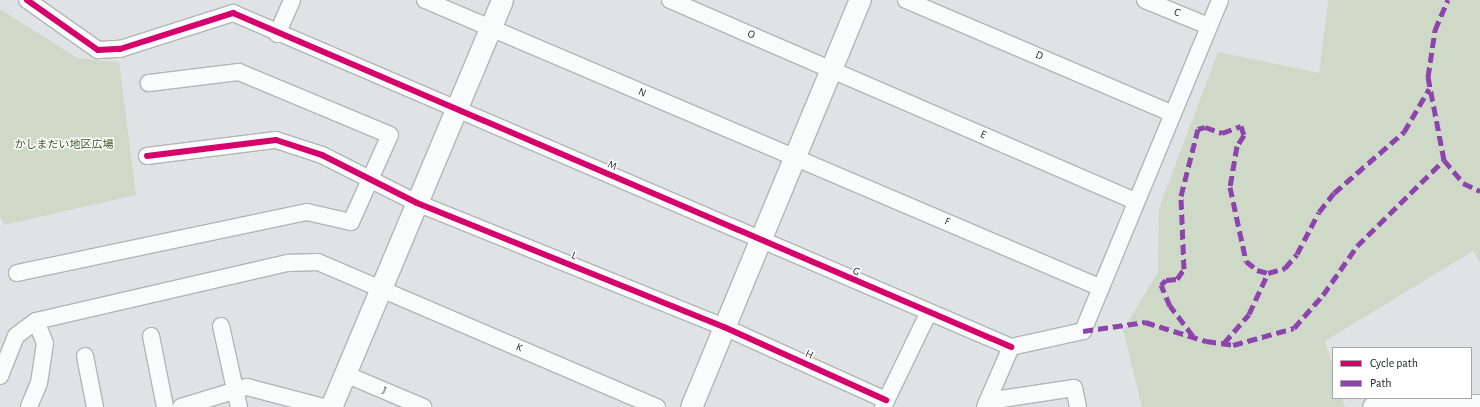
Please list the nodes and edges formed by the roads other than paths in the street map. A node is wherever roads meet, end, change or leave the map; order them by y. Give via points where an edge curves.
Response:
1 (27, 0) edge
2 (292, 0) edge
3 (424, 0) edge
4 (502, 0) edge
5 (670, 0) edge
6 (860, 0) edge
7 (906, 0) edge
8 (1145, 0) edge
9 (1220, 0) edge
10 (1208, 26) junction
11 (490, 28) junction
12 (278, 34) junction
13 (831, 70) junction
14 (149, 83) dead end
15 (456, 109) junction
16 (1171, 113) junction
17 (147, 156) dead end
18 (794, 157) junction
19 (372, 181) junction
20 (1135, 201) junction
21 (416, 203) junction
22 (760, 240) junction
23 (17, 274) dead end
24 (1099, 287) junction
25 (380, 289) junction
26 (928, 314) junction
27 (36, 321) junction
28 (221, 326) dead end
29 (724, 327) junction
30 (151, 336) dead end
31 (1011, 347) junction
32 (85, 356) dead end
33 (344, 374) junction
34 (0, 376) edge
35 (237, 390) junction
36 (884, 404) edge
37 (986, 404) edge
38 (1480, 405) edge
39 (29, 407) edge
40 (95, 407) edge
41 (165, 407) edge
42 (181, 407) edge
43 (239, 407) edge
44 (324, 407) edge
45 (331, 407) edge
46 (422, 407) edge
47 (658, 407) edge
48 (691, 407) edge
49 (1078, 407) edge
50 (1372, 407) edge

1 - 12 street, M via 98,50 120,50 233,13
2 - 12 street
3 - 11 street, N
4 - 11 street
5 - 13 street, O
6 - 13 street
7 - 16 street, D
8 - 10 street, C
9 - 10 street
10 - 16 street
11 - 15 street
11 - 18 street, N
12 - 15 street, M
13 - 18 street
13 - 20 street, E
14 - 19 street via 239,72 390,135
15 - 21 street
15 - 22 street, M
16 - 20 street
17 - 19 street, L via 276,140 322,155
18 - 22 street
18 - 24 street, F
19 - 21 street, L
19 - 23 street via 351,222 307,212
20 - 24 street
21 - 25 street
21 - 29 street, L
22 - 26 street, G
22 - 29 street
24 - 31 street via 1083,331
25 - 27 street, K via 318,262 288,263
25 - 33 street
25 - 47 street, K
26 - 31 street, G
26 - 36 street
27 - 34 street via 16,336
27 - 39 street via 45,343 39,383
28 - 35 street
29 - 36 street, H
29 - 48 street
30 - 41 street
31 - 37 street
32 - 40 street
33 - 45 street
33 - 46 street, J
35 - 42 street
35 - 43 street
35 - 44 street via 247,387
37 - 49 street via 1074,388
38 - 50 street

